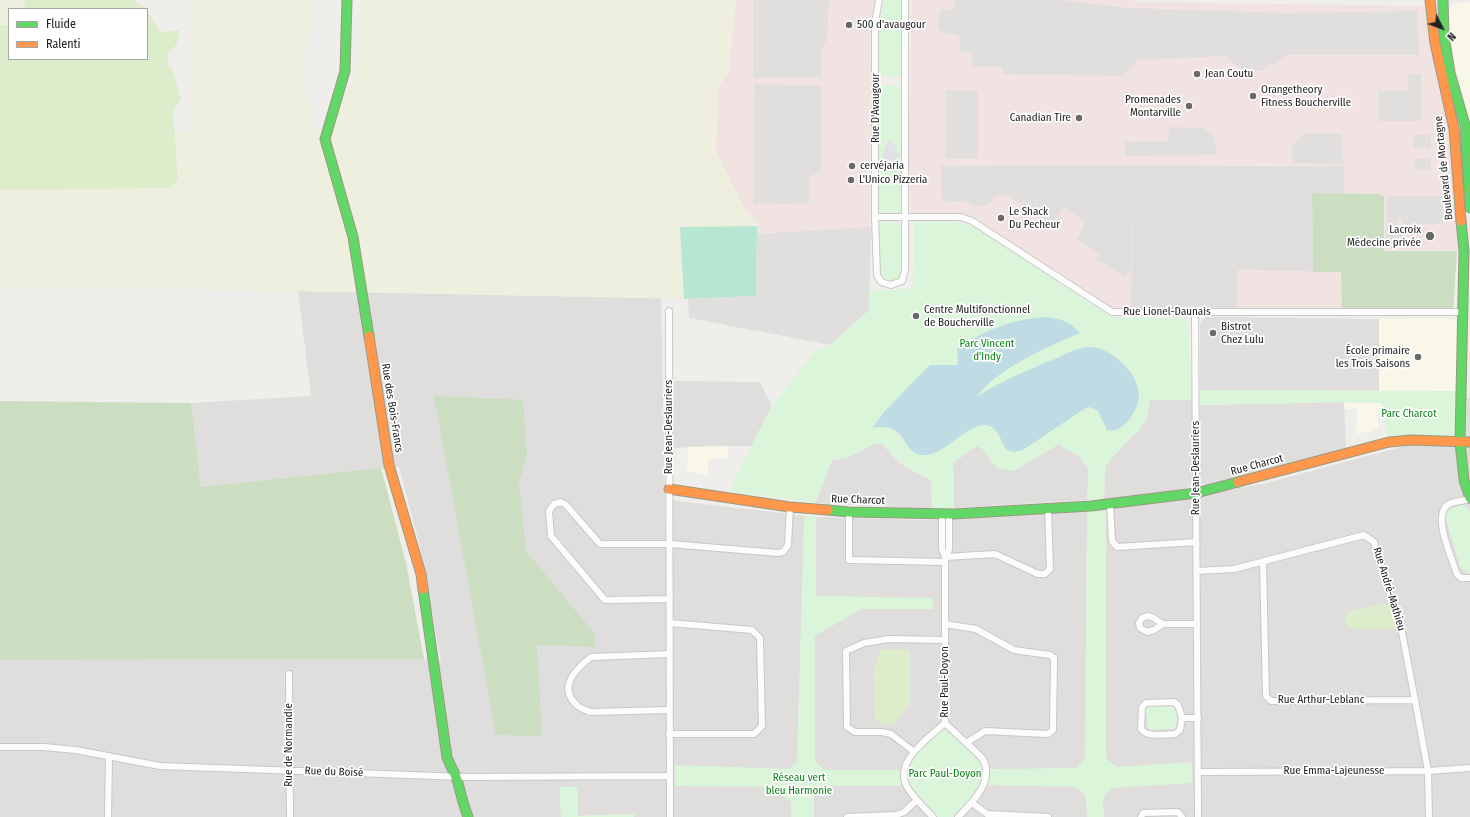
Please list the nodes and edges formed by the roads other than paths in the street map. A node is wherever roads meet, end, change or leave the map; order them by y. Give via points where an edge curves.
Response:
1 (347, 0) edge
2 (879, 0) edge
3 (905, 0) edge
4 (1430, 0) edge
5 (1443, 0) edge
6 (1470, 208) edge
7 (875, 216) junction
8 (904, 216) junction
9 (1470, 278) edge
10 (669, 310) dead end
11 (1462, 312) junction
12 (1195, 313) junction
13 (1460, 442) junction
14 (1470, 442) edge
15 (669, 489) junction
16 (1196, 493) junction
17 (1470, 499) edge
18 (1110, 504) junction
19 (790, 507) junction
20 (1048, 508) junction
21 (849, 512) junction
22 (945, 514) junction
23 (1196, 542) junction
24 (670, 544) junction
25 (945, 559) junction
26 (1262, 562) junction
27 (1197, 571) junction
28 (1470, 578) edge
29 (670, 599) junction
30 (670, 623) junction
31 (945, 624) junction
32 (1163, 624) dead end
33 (1197, 624) junction
34 (945, 640) junction
35 (670, 654) junction
36 (289, 674) dead end
37 (1415, 700) junction
38 (669, 710) junction
39 (1182, 718) junction
40 (1198, 718) junction
41 (945, 723) junction
42 (669, 734) junction
43 (966, 743) junction
44 (0, 747) edge
45 (913, 751) junction
46 (109, 756) junction
47 (1470, 768) edge
48 (289, 770) junction
49 (1428, 770) junction
50 (1198, 772) junction
51 (454, 776) junction
52 (670, 776) junction
53 (917, 800) junction
54 (972, 802) junction
55 (108, 817) edge
56 (290, 817) edge
57 (468, 817) edge
58 (670, 817) edge
59 (674, 817) edge
60 (847, 817) edge
61 (933, 817) edge
62 (958, 817) edge
63 (1048, 817) edge
64 (1140, 817) edge
65 (1182, 817) edge
66 (1198, 817) edge
67 (1429, 817) edge

1 - 51 street, Rue des Bois-Francs via 345,71 325,139 353,237 389,465 421,574 444,742
2 - 7 street, Rue D'Avaugour via 875,22
3 - 8 street
4 - 11 street, Boulevard de Mortagne via 1435,43 1454,129 1464,251
5 - 6 street, Boulevard de Mortagne via 1444,36 1450,73 1465,125
7 - 8 street, Rue Lionel-Daunais
7 - 8 street, Rue D'Avaugour via 877,277 883,284 891,285 900,283 904,277
8 - 12 street, Rue Lionel-Daunais via 961,217 972,221 1112,312
9 - 11 street, Boulevard de Mortagne
10 - 15 street, Rue Jean-Deslauriers
11 - 12 street, Rue Lionel-Daunais
11 - 13 street, Boulevard de Mortagne
12 - 16 street, Rue Jean-Deslauriers
13 - 14 street, Rue Charcot
13 - 16 street, Rue Charcot via 1389,442
13 - 17 street, Boulevard de Mortagne via 1464,480
15 - 19 street, Rue Charcot
15 - 24 street, Rue Jean-Deslauriers
16 - 18 street, Rue Charcot
16 - 23 street, Rue Jean-Deslauriers
17 - 28 street, Boulevard de Mortagne via 1448,505 1441,515 1444,536 1457,574 1461,578
18 - 20 street, Rue Charcot
18 - 23 street via 1112,541 1117,547
19 - 21 street, Rue Charcot
19 - 24 street via 788,545 783,552
20 - 22 street, Rue Charcot
20 - 25 street via 1050,570 1045,574 1030,572 995,554
21 - 22 street, Rue Charcot
21 - 25 street via 849,560
22 - 25 street, Rue Paul-Doyon via 942,549
23 - 27 street, Rue Jean-Deslauriers
24 - 29 street, Rue Jean-Deslauriers
24 - 29 street via 600,544 566,505 561,502 554,504 549,511 551,536 605,600
25 - 31 street, Rue Paul-Doyon
26 - 27 street, Rue André-Mathieu via 1234,569
26 - 37 street, Rue André-Mathieu via 1364,535 1374,542 1402,632
26 - 37 street, Rue Arthur-Leblanc via 1266,696 1271,700
27 - 33 street, Rue Jean-Deslauriers
29 - 30 street, Rue Jean-Deslauriers
30 - 35 street, Rue Jean-Deslauriers
30 - 42 street via 752,630 760,638 762,726 754,734
31 - 34 street, Rue Paul-Doyon
31 - 43 street via 976,630 1014,650 1050,655 1054,658 1053,730 1048,734 985,731
32 - 33 street
33 - 40 street, Rue Jean-Deslauriers
34 - 41 street, Rue Paul-Doyon
34 - 45 street, Rue Paul-Doyon via 889,639 864,642 846,651 846,727 855,732 891,734
35 - 38 street, Rue Jean-Deslauriers
35 - 38 street via 591,657 572,675 568,684 569,695 578,706 590,712
36 - 48 street, Rue de Normandie
37 - 49 street, Rue André-Mathieu
38 - 42 street, Rue Jean-Deslauriers
39 - 39 street via 1180,730 1175,734 1149,735 1141,729 1142,708 1146,703 1174,702 1178,705
39 - 40 street
40 - 50 street, Rue Jean-Deslauriers
41 - 43 street, Rue Paul-Doyon
41 - 45 street, Rue Paul-Doyon
42 - 52 street, Rue Jean-Deslauriers
43 - 54 street, Rue Paul-Doyon via 982,758 986,769 980,792
44 - 46 street, Rue du Boisé via 44,747
45 - 53 street, Rue Paul-Doyon via 905,770 905,778 907,786
46 - 48 street, Rue du Boisé via 160,766
46 - 55 street
47 - 49 street, Rue Emma-Lajeunesse
48 - 51 street, Rue du Boisé
48 - 56 street, Rue de Normandie
49 - 50 street, Rue Emma-Lajeunesse
49 - 67 street, Rue André-Mathieu
50 - 66 street, Rue Jean-Deslauriers
51 - 52 street, Rue du Boisé
51 - 57 street, Rue des Bois-Francs
52 - 58 street, Rue Jean-Deslauriers
53 - 60 street via 904,812 896,815
53 - 61 street, Rue Paul-Doyon
54 - 62 street, Rue Paul-Doyon
54 - 63 street via 987,814
58 - 59 street, Rue Jean-Deslauriers
64 - 65 street via 1143,813 1178,812

